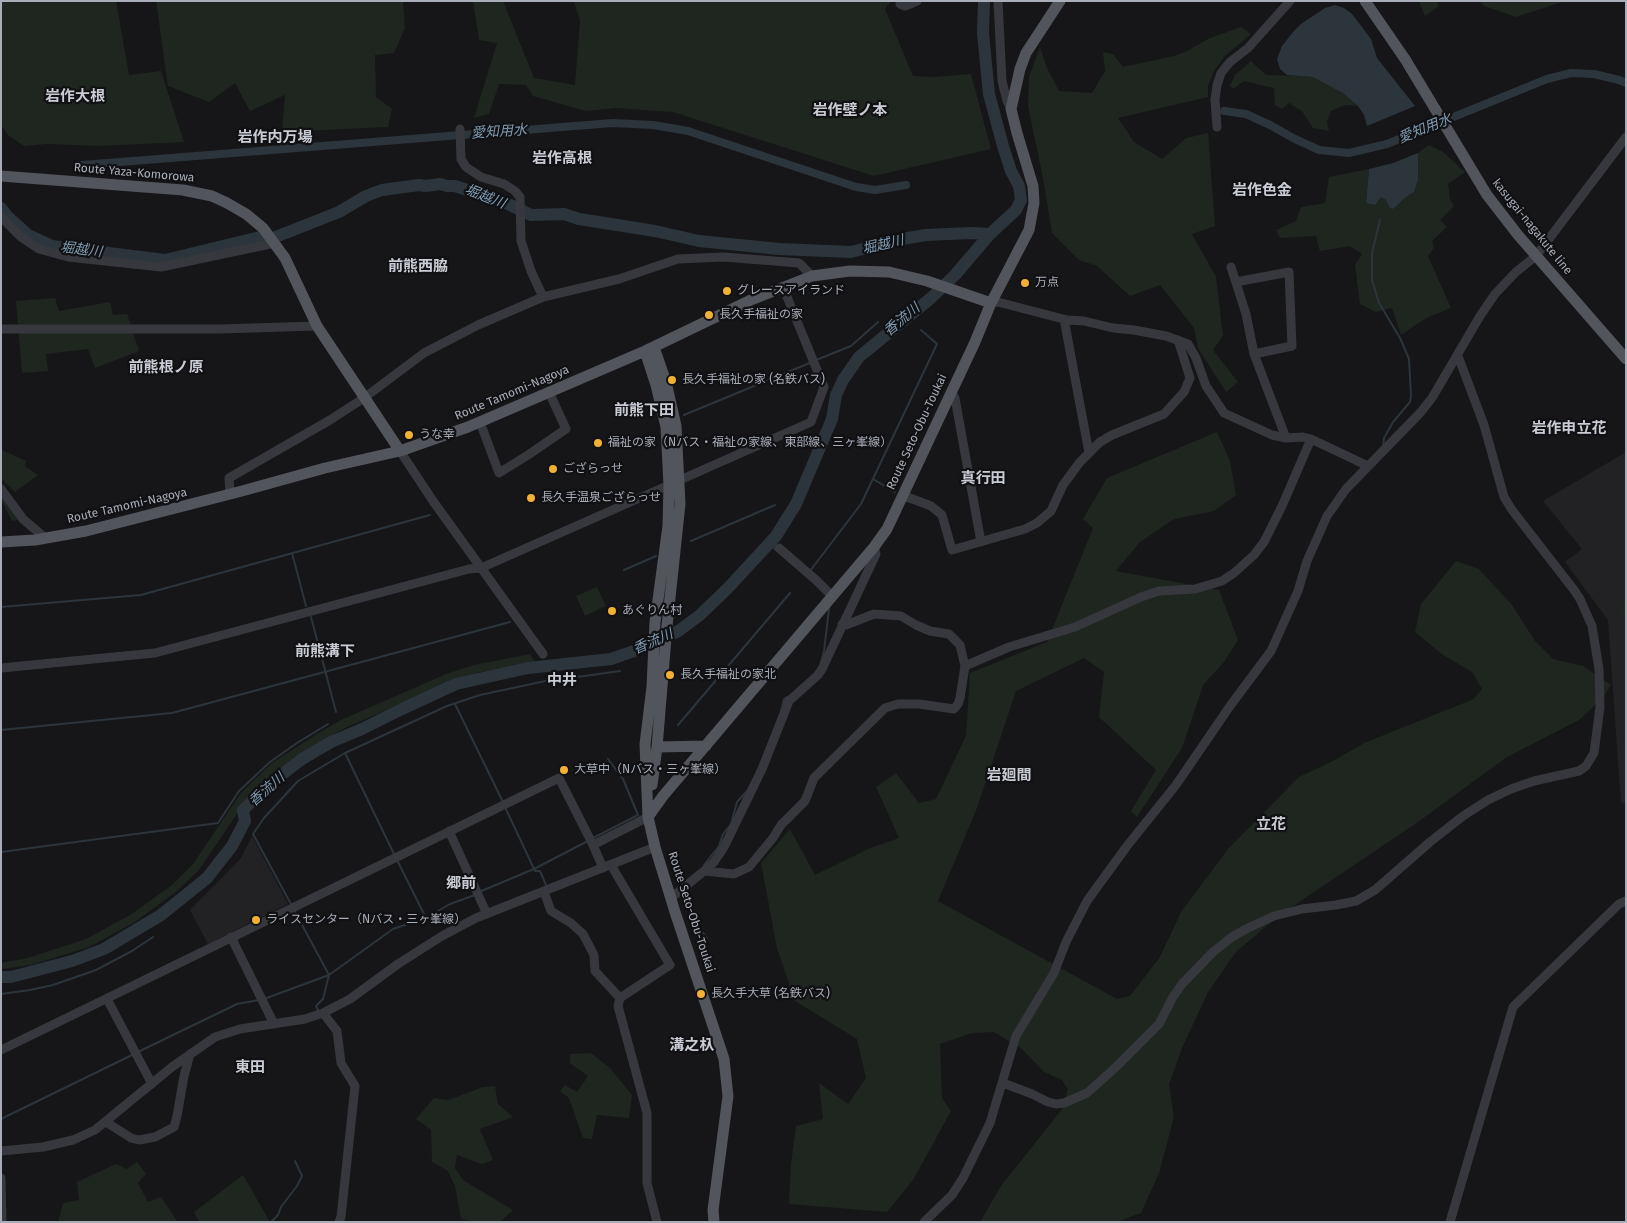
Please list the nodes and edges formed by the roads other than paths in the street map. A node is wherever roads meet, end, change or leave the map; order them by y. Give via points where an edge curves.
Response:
1 (916, 1) edge
2 (998, 1) edge
3 (1060, 1) edge
4 (1290, 1) edge
5 (1365, 1) edge
6 (900, 4) dead end
7 (1012, 109) junction
8 (1217, 127) dead end
9 (460, 128) dead end
10 (1626, 137) edge
11 (1, 176) edge
12 (1, 217) edge
13 (275, 243) junction
14 (1536, 256) junction
15 (1231, 267) dead end
16 (812, 276) junction
17 (1236, 282) junction
18 (784, 287) junction
19 (543, 297) junction
20 (991, 303) junction
21 (1064, 319) junction
22 (317, 326) junction
23 (1, 329) edge
24 (1178, 340) junction
25 (650, 349) junction
26 (1254, 354) junction
27 (1458, 356) junction
28 (1626, 359) edge
29 (549, 392) junction
30 (951, 392) junction
31 (364, 398) junction
32 (480, 422) junction
33 (1286, 438) junction
34 (1311, 439) junction
35 (400, 451) junction
36 (1089, 454) junction
37 (1368, 466) junction
38 (674, 482) junction
39 (1, 488) edge
40 (230, 494) junction
41 (902, 496) junction
42 (45, 538) junction
43 (1, 542) edge
44 (981, 542) junction
45 (874, 547) junction
46 (779, 548) dead end
47 (482, 568) junction
48 (832, 596) junction
49 (842, 624) junction
50 (543, 654) dead end
51 (965, 666) junction
52 (1, 668) edge
53 (657, 746) junction
54 (706, 746) junction
55 (648, 817) junction
56 (449, 831) junction
57 (593, 846) junction
58 (655, 847) junction
59 (607, 866) junction
60 (704, 871) junction
61 (544, 892) junction
62 (671, 898) junction
63 (1626, 902) edge
64 (487, 914) junction
65 (231, 937) junction
66 (620, 998) junction
67 (107, 999) junction
68 (323, 1013) junction
69 (274, 1024) junction
70 (1, 1050) edge
71 (190, 1054) junction
72 (1003, 1083) junction
73 (152, 1084) junction
74 (106, 1122) junction
75 (1, 1151) edge
76 (1, 1178) edge
77 (2, 1222) edge
78 (339, 1222) edge
79 (657, 1222) edge
80 (714, 1222) edge
81 (924, 1222) edge
82 (1450, 1222) edge

1 - 6 street via 905,6
2 - 7 street via 1002,80
3 - 7 main road, Route Seto-Obu-Toukai via 1026,53
4 - 8 street via 1221,73 1216,85
5 - 14 main road, kasugai-nagakute line via 1400,50 1487,195
7 - 20 main road, Route Seto-Obu-Toukai via 1033,186 1034,203 1029,230
9 - 19 street via 461,159 466,167 481,177 504,184 520,197 521,241
10 - 14 street
11 - 13 main road, Route Yaza-Komorowa via 200,193 237,208 263,228
12 - 13 street via 39,249 68,257 161,267
13 - 22 main road, Route Yaza-Komorowa
14 - 27 street via 1495,294
14 - 28 main road, kasugai-nagakute line
15 - 17 street
16 - 18 main road, Route Tamomi-Nagoya
16 - 19 street via 800,263 697,257 678,259 619,279
16 - 20 main road, Route Tamomi-Nagoya via 870,270 890,272
17 - 26 street
17 - 26 street via 1289,272 1292,346
18 - 25 main road, Route Tamomi-Nagoya
18 - 38 street via 824,387 810,422
19 - 31 street via 424,353
20 - 21 street
20 - 30 main road, Route Seto-Obu-Toukai
21 - 24 street
21 - 36 street
22 - 23 street
22 - 31 main road, Route Yaza-Komorowa
24 - 33 street via 1188,344 1206,386 1224,413
24 - 36 street via 1190,378 1174,405 1164,414 1112,435
25 - 29 main road, Route Tamomi-Nagoya
25 - 38 main road, Route Seto-Obu-Toukai
26 - 33 street
27 - 37 street via 1420,413
27 - 72 street via 1484,425 1504,497 1574,590 1592,626 1599,669 1600,707 1594,752 1586,766 1534,781 1488,800 1430,842 1375,890 1356,900 1274,916 1232,937 1182,984 1159,1024 1087,1093 1056,1104
29 - 32 main road, Route Tamomi-Nagoya
29 - 32 street via 566,429 498,473
30 - 41 main road, Route Seto-Obu-Toukai
30 - 44 street via 955,398
31 - 35 main road, Route Yaza-Komorowa
31 - 40 street via 229,478
32 - 35 main road, Route Tamomi-Nagoya
33 - 34 street
34 - 37 street
34 - 51 street via 1264,542 1254,556 1222,581 1195,589 1158,591 1075,627 1009,647
35 - 40 main road, Route Tamomi-Nagoya
35 - 47 street
36 - 44 street via 1063,485 1051,511 1037,523
37 - 72 street via 1327,516 1271,651 1176,785 1087,901 1054,973 1016,1036
38 - 47 street
38 - 53 main road, Route Seto-Obu-Toukai via 680,504
38 - 55 main road, Route Seto-Obu-Toukai via 654,634 645,744
39 - 42 street via 23,519
40 - 42 main road, Route Tamomi-Nagoya via 86,531
41 - 44 street via 930,506 942,515 952,550
41 - 45 main road, Route Seto-Obu-Toukai
42 - 43 main road, Route Tamomi-Nagoya
45 - 48 main road, Route Seto-Obu-Toukai
45 - 49 street via 876,554
46 - 48 street
47 - 50 street
47 - 52 street via 469,568 155,653
48 - 54 main road, Route Seto-Obu-Toukai
49 - 51 street via 874,614 901,616 916,626 949,634 960,645
49 - 60 street via 818,675 789,701 762,769 724,847
51 - 60 street via 960,698 954,709 919,704 885,708 814,778 805,801 781,825 749,867 734,874
53 - 54 main road
53 - 55 main road, Route Seto-Obu-Toukai
54 - 55 main road, Route Seto-Obu-Toukai
55 - 57 street
55 - 58 main road, Route Seto-Obu-Toukai
56 - 57 street via 559,778
56 - 64 street
56 - 65 street
57 - 59 street
58 - 59 street
58 - 62 main road, Route Seto-Obu-Toukai
59 - 61 street
59 - 66 street via 670,965
60 - 62 street
61 - 64 street
61 - 66 street via 551,911 583,934 594,955 595,971
62 - 80 main road, Route Seto-Obu-Toukai via 726,1066 728,1096
63 - 82 street via 1619,904 1513,1007
64 - 68 street via 442,936 350,999
65 - 67 street
65 - 69 street
66 - 79 street via 618,1006 647,1113 647,1183
67 - 70 street
67 - 73 street
68 - 69 street
68 - 78 street via 337,1031 342,1063 355,1086
69 - 71 street via 215,1037
71 - 73 street
71 - 74 street via 174,1127 156,1137 140,1140
72 - 81 street via 990,1123 960,1185
73 - 74 street
74 - 75 street via 73,1140 44,1147
76 - 77 street

